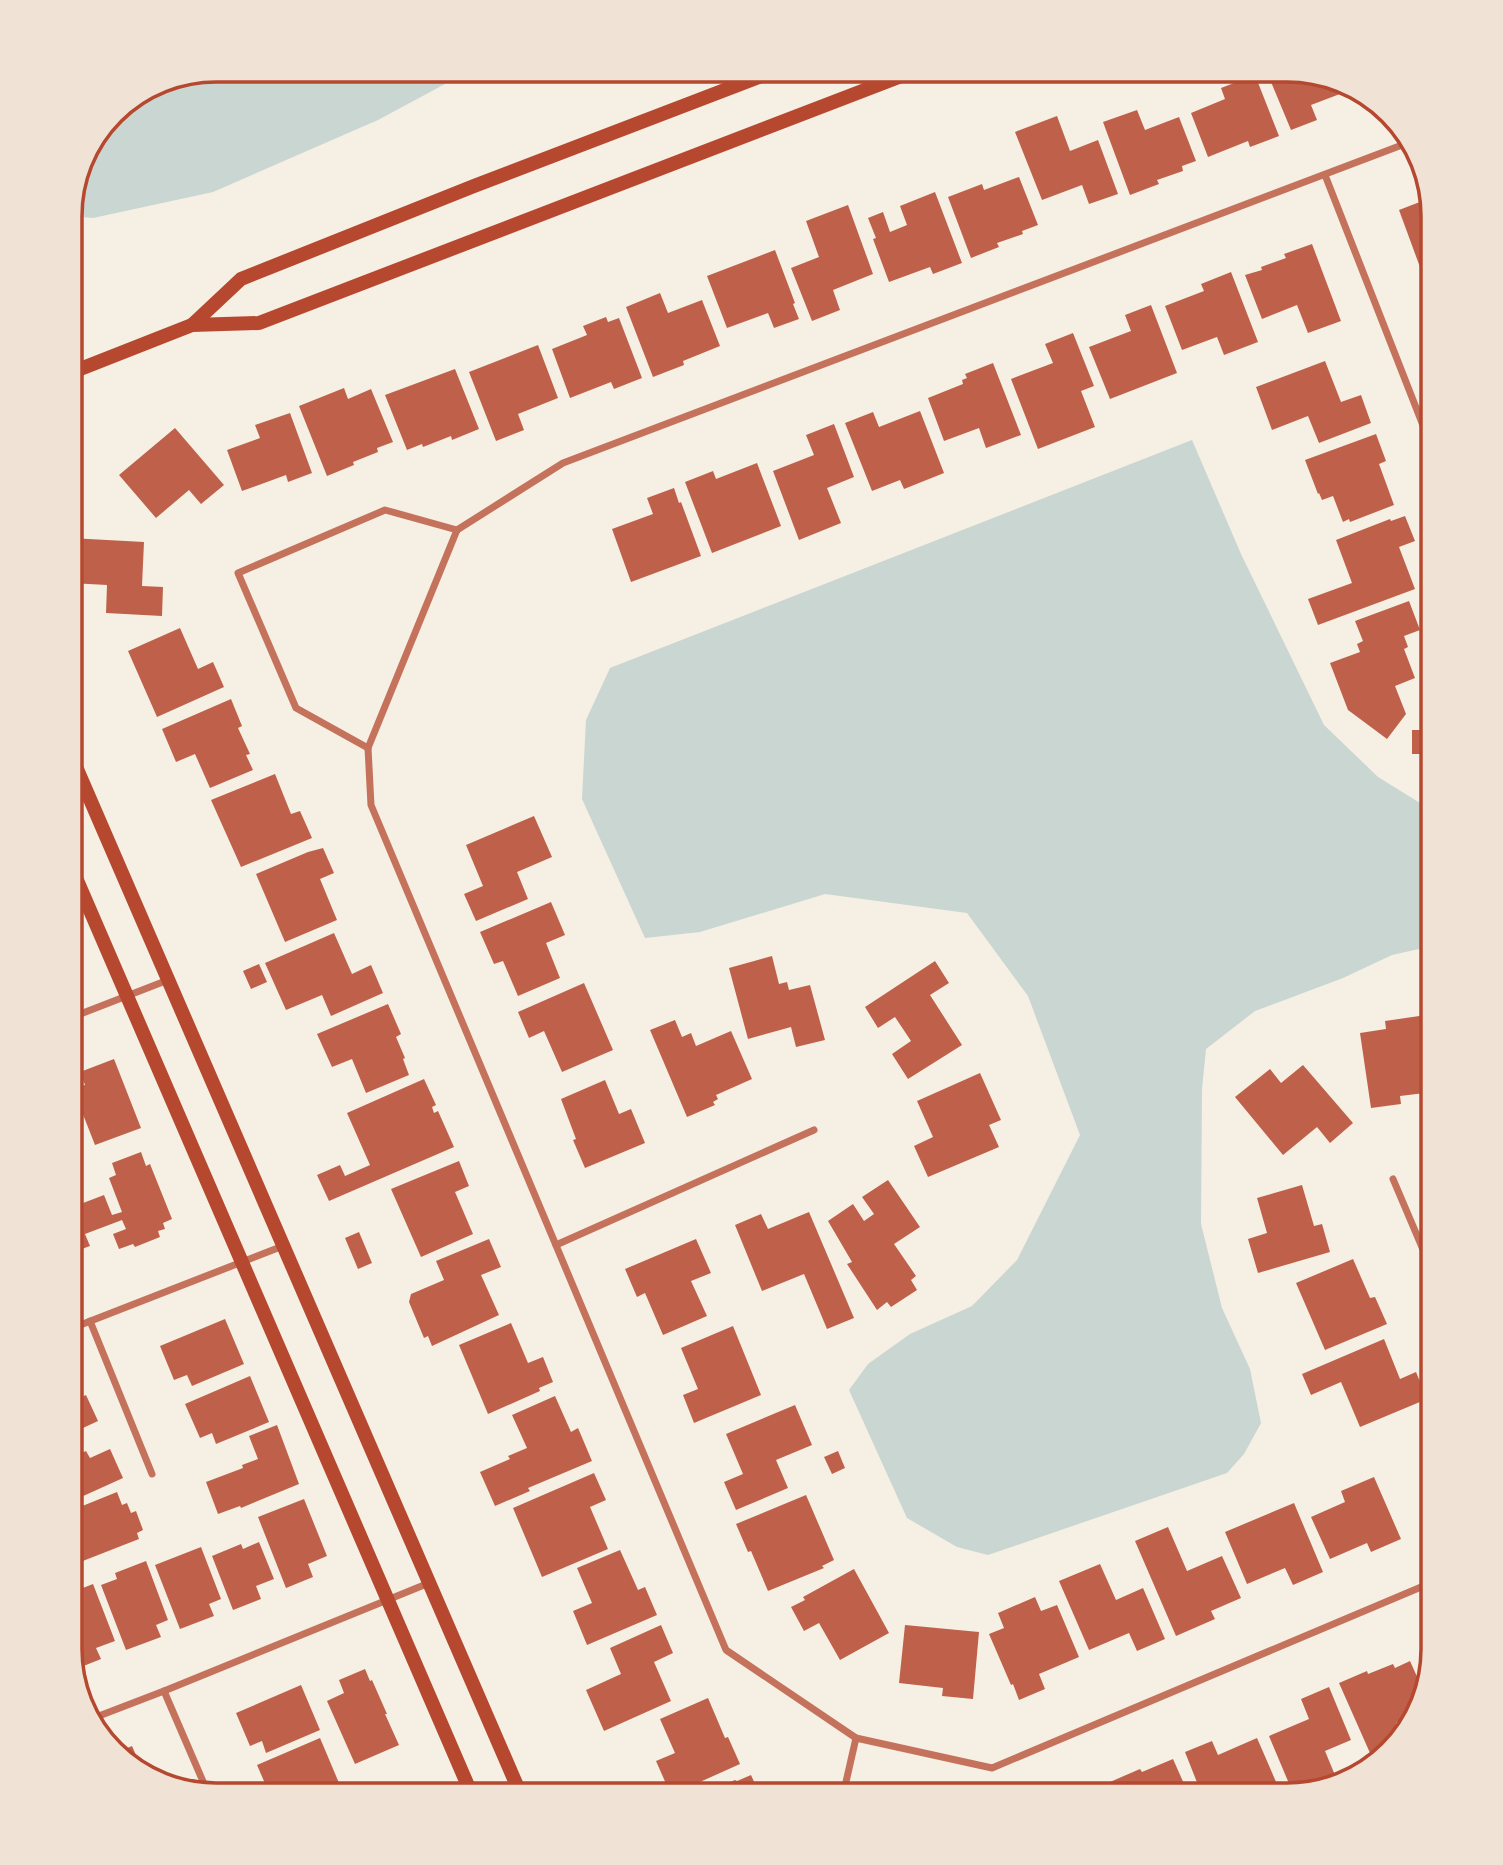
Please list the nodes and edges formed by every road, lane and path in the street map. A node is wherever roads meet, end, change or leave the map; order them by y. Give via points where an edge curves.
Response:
1 (743, 83) edge
2 (883, 83) edge
3 (1400, 146) edge
4 (1325, 175) junction
5 (192, 326) junction
6 (83, 368) edge
7 (1421, 420) edge
8 (457, 530) junction
9 (368, 748) junction
10 (83, 781) edge
11 (83, 893) edge
12 (169, 980) junction
13 (127, 996) junction
14 (82, 1013) edge
15 (814, 1130) dead end
16 (1393, 1180) dead end
17 (283, 1245) junction
18 (556, 1245) junction
19 (1421, 1245) edge
20 (242, 1262) junction
21 (90, 1321) junction
22 (82, 1324) edge
23 (152, 1474) dead end
24 (429, 1583) junction
25 (1421, 1587) edge
26 (388, 1600) junction
27 (164, 1691) junction
28 (100, 1716) edge
29 (856, 1738) junction
30 (203, 1782) edge
31 (467, 1783) edge
32 (516, 1783) edge
33 (846, 1783) edge

1 - 5 main road via 241,279
2 - 5 main road via 258,323
3 - 4 street
4 - 7 street
4 - 8 street via 563,463
5 - 6 main road
8 - 9 street
8 - 9 street via 385,510 238,573 296,708
9 - 18 street via 371,805
10 - 12 main road
11 - 13 main road
12 - 13 street
12 - 17 main road
13 - 14 street
13 - 20 main road
15 - 18 street
16 - 19 street
17 - 20 street
17 - 24 main road
18 - 29 street via 726,1650
20 - 21 street
20 - 26 main road
21 - 22 street
21 - 23 street
24 - 26 street
24 - 32 main road
25 - 29 street via 992,1768
26 - 27 street
26 - 31 main road
27 - 28 street
27 - 30 street
29 - 33 street

